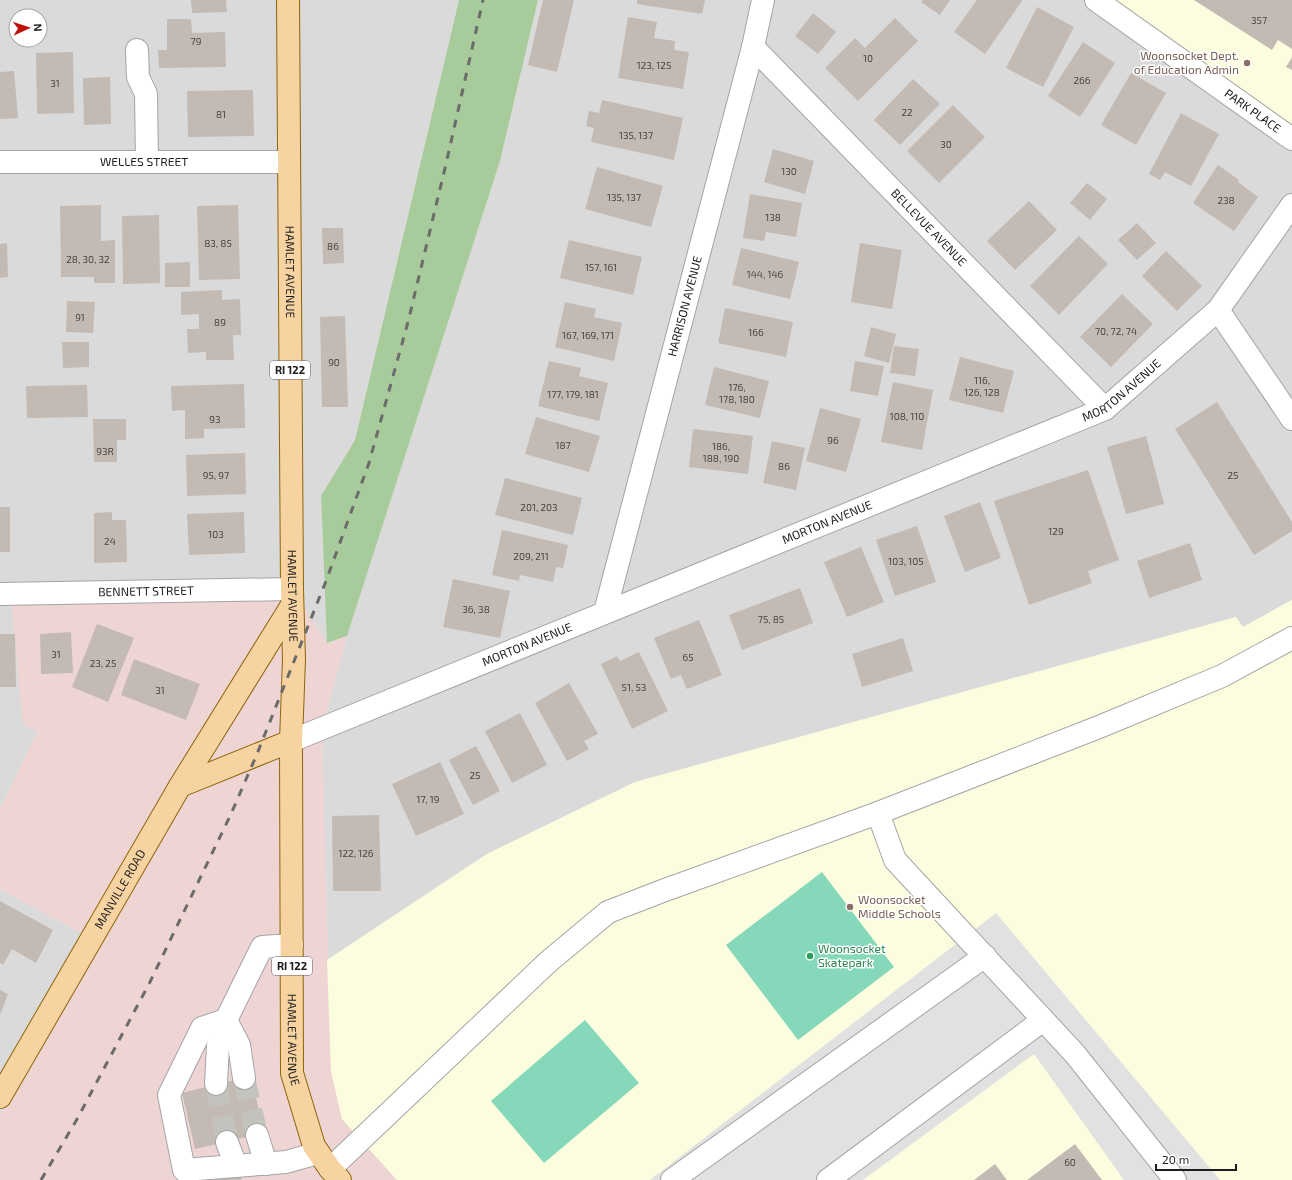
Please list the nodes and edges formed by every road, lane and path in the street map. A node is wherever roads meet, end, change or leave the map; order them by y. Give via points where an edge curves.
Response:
1 (288, 0) edge
2 (763, 0) edge
3 (1096, 0) edge
4 (753, 47) junction
5 (137, 50) dead end
6 (1292, 139) edge
7 (0, 162) edge
8 (147, 162) junction
9 (288, 162) junction
10 (1292, 205) edge
11 (1218, 310) junction
12 (1105, 409) junction
13 (1292, 419) edge
14 (0, 594) edge
15 (292, 597) junction
16 (605, 612) junction
17 (1292, 638) edge
18 (291, 740) junction
19 (180, 786) junction
20 (878, 813) junction
21 (292, 945) junction
22 (985, 956) junction
23 (226, 1020) junction
24 (1043, 1020) junction
25 (244, 1078) tunnel mouth
26 (216, 1084) tunnel mouth
27 (0, 1097) edge
28 (257, 1135) tunnel mouth
29 (227, 1142) tunnel mouth
30 (266, 1164) junction
31 (236, 1166) junction
32 (329, 1167) edge
33 (672, 1180) edge
34 (828, 1180) edge
35 (1175, 1180) edge

1 - 9 main road, HAMLET AVENUE / RI 122
2 - 4 street, HARRISON AVENUE
3 - 6 street, PARK PLACE
4 - 12 street, BELLEVUE AVENUE
4 - 16 street, HARRISON AVENUE
5 - 8 street via 138,77 146,94
7 - 8 street, WELLES STREET
8 - 9 street, WELLES STREET
9 - 15 main road, HAMLET AVENUE / RI 122
10 - 11 street, MORTON AVENUE
11 - 12 street, MORTON AVENUE
11 - 13 street
12 - 16 street, MORTON AVENUE
14 - 15 street, BENNETT STREET
15 - 18 main road, HAMLET AVENUE / RI 122 via 294,658
15 - 19 main road, MANVILLE ROAD
16 - 18 street, MORTON AVENUE
17 - 20 street via 1222,676 1099,728
18 - 19 main road
18 - 21 main road, HAMLET AVENUE / RI 122
19 - 27 main road, MANVILLE ROAD
20 - 22 street via 895,860
20 - 32 street via 608,912 548,962
21 - 23 street via 262,947
21 - 32 main road, HAMLET AVENUE / RI 122 via 292,1073 314,1146
22 - 24 street
22 - 33 street
23 - 25 street via 239,1045
23 - 26 street via 218,1045
23 - 31 street via 202,1028 169,1094 184,1170
24 - 34 street
24 - 35 street via 1075,1054
28 - 30 street
29 - 31 street
30 - 31 street
30 - 32 street via 286,1162

